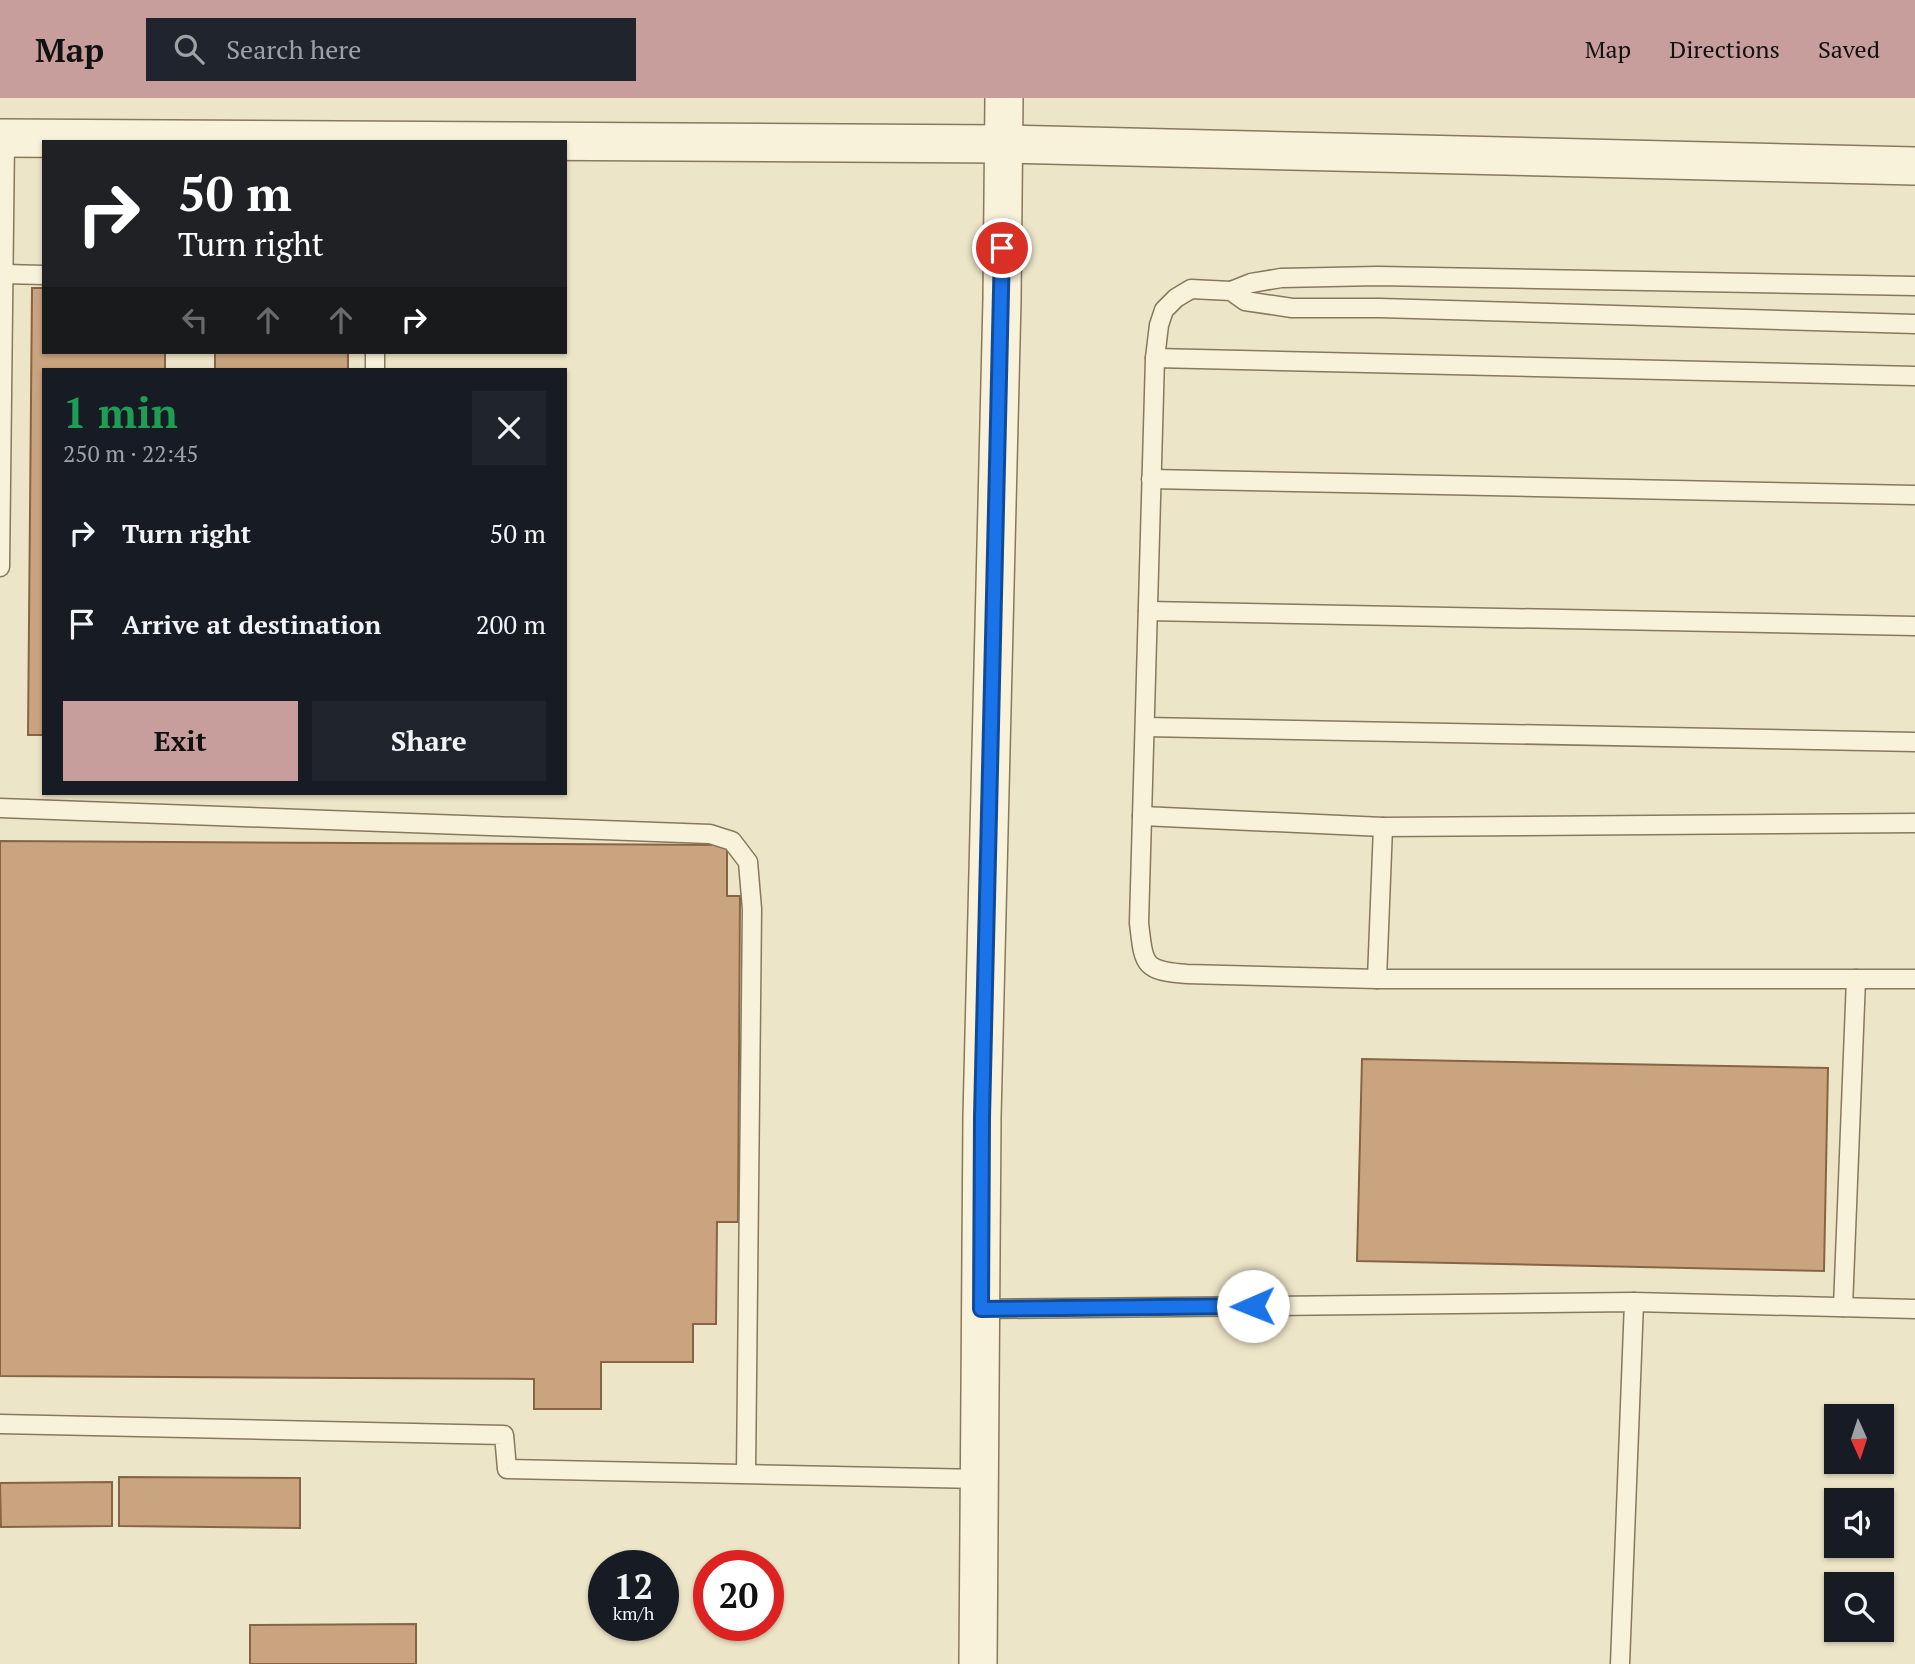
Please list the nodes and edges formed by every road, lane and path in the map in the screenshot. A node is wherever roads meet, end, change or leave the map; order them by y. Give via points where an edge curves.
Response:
1 (1004, 98) edge
2 (3, 138) edge
3 (254, 140) edge
4 (567, 142) edge
5 (1003, 144) junction
6 (1915, 166) edge
7 (4, 274) junction
8 (42, 275) edge
9 (1915, 286) edge
10 (1231, 291) junction
11 (1915, 324) edge
12 (1155, 358) junction
13 (1915, 376) edge
14 (1151, 480) junction
15 (1915, 495) edge
16 (0, 567) edge
17 (1147, 611) junction
18 (1915, 626) edge
19 (1146, 727) junction
20 (1915, 742) edge
21 (0, 807) edge
22 (1142, 816) junction
23 (1915, 823) edge
24 (1383, 827) junction
25 (1377, 979) junction
26 (1856, 979) junction
27 (1915, 979) edge
28 (1634, 1302) junction
29 (1843, 1307) junction
30 (1915, 1308) edge
31 (981, 1309) junction
32 (0, 1424) edge
33 (746, 1474) junction
34 (980, 1479) junction
35 (978, 1664) edge
36 (1620, 1664) edge

1 - 5 street
2 - 3 street
2 - 7 lane
4 - 5 street
5 - 6 street
5 - 31 street
7 - 8 lane
7 - 16 lane
9 - 10 lane via 1378,276 1281,278
10 - 11 lane via 1245,301 1292,308
10 - 12 lane via 1191,289 1176,298 1164,310
12 - 13 lane
12 - 14 lane
14 - 15 lane
14 - 17 lane
17 - 18 lane
17 - 19 lane
19 - 20 lane
19 - 22 lane
21 - 33 lane via 710,834 732,841 748,862 752,909
22 - 24 lane
22 - 25 lane via 1139,923 1143,957 1150,966 1168,973
23 - 24 lane
24 - 25 lane
25 - 26 lane
26 - 27 lane
26 - 29 lane
28 - 29 lane
28 - 31 lane
28 - 36 lane
29 - 30 lane
31 - 34 street
32 - 33 lane via 505,1435 507,1469
33 - 34 lane
34 - 35 street

